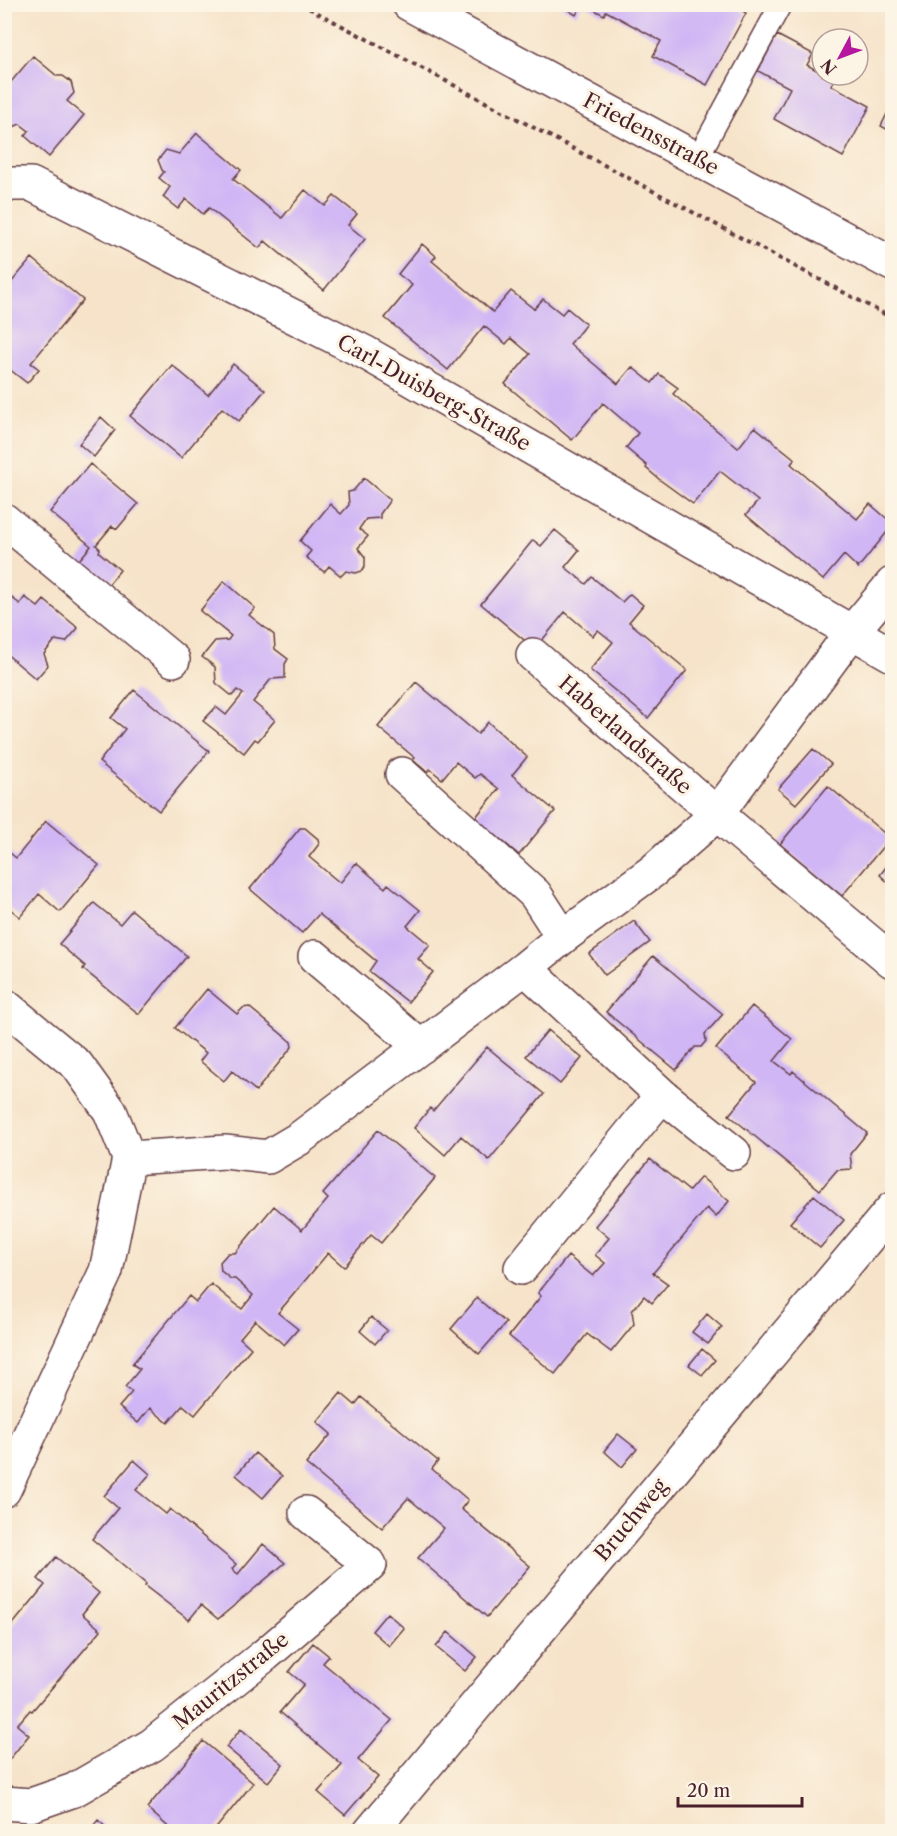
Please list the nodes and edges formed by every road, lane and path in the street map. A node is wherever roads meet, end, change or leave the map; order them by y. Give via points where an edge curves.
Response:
1 (301, 4) edge
2 (409, 4) edge
3 (781, 4) edge
4 (697, 159) junction
5 (4, 187) edge
6 (892, 264) edge
7 (892, 318) edge
8 (4, 520) edge
9 (892, 584) edge
10 (851, 633) junction
11 (533, 655) dead end
12 (892, 655) edge
13 (173, 660) dead end
14 (402, 774) dead end
15 (717, 814) junction
16 (563, 937) junction
17 (315, 957) dead end
18 (892, 961) edge
19 (525, 968) junction
20 (4, 1005) edge
21 (420, 1047) junction
22 (662, 1095) junction
23 (734, 1153) dead end
24 (129, 1158) junction
25 (892, 1209) edge
26 (521, 1268) dead end
27 (4, 1490) edge
28 (306, 1513) dead end
29 (4, 1803) edge
30 (370, 1832) edge

1 - 7 path
2 - 4 street, Friedensstraße
3 - 4 lane
4 - 6 street, Friedensstraße
5 - 10 street, Carl-Duisberg-Straße via 31,184 366,353
8 - 13 street
9 - 10 street
10 - 12 street
10 - 15 street
11 - 15 street, Haberlandstraße
14 - 16 street via 535,894
15 - 16 street via 653,871
15 - 18 street, Haberlandstraße
16 - 19 street
17 - 21 street
19 - 21 street
19 - 22 street
20 - 24 street via 77,1065 110,1111
21 - 24 street via 300,1138 268,1157 225,1152
22 - 23 street
22 - 26 street
24 - 27 street via 106,1271
25 - 30 street, Bruchweg
28 - 29 street, Mauritzstraße via 370,1565 152,1745 74,1790 31,1805

